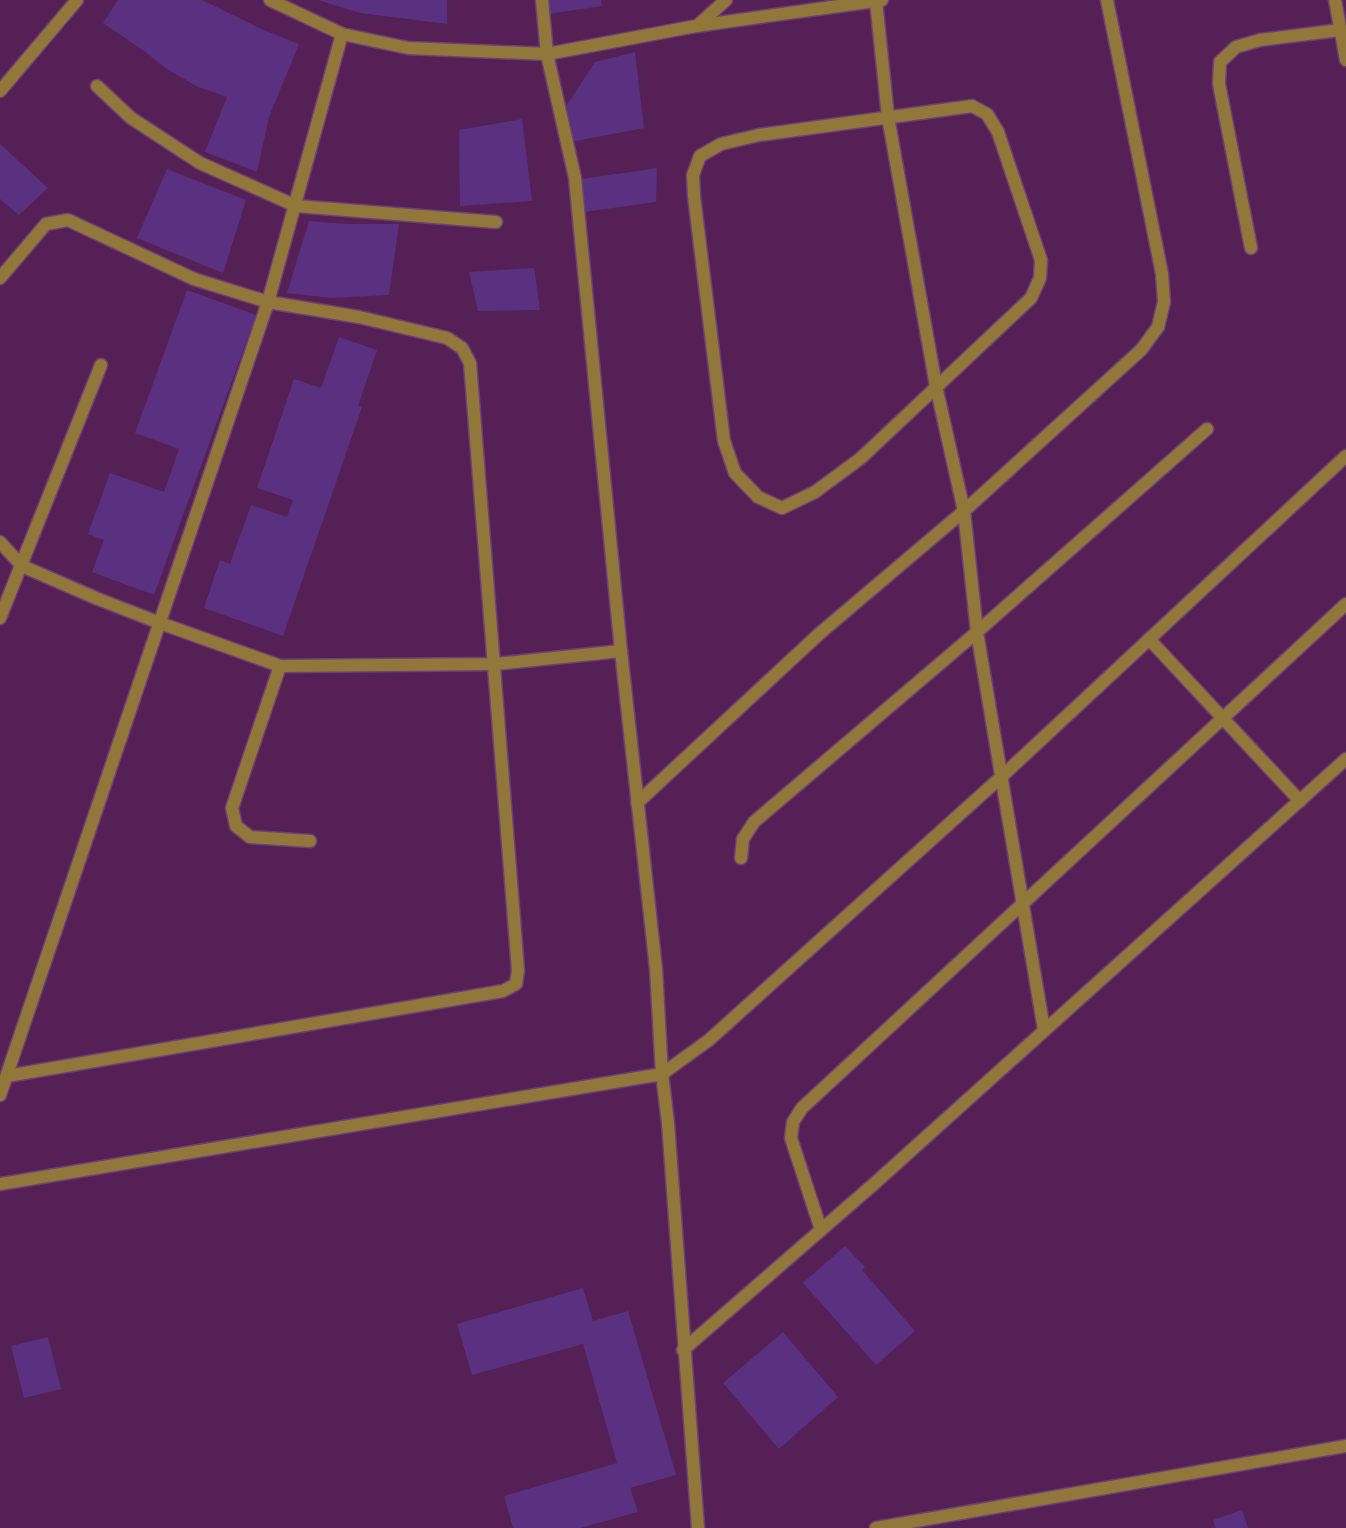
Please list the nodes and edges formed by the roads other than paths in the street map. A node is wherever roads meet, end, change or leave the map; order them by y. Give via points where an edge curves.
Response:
1 (77, 0) edge
2 (270, 0) edge
3 (542, 0) edge
4 (726, 0) edge
5 (1107, 0) edge
6 (1335, 0) edge
7 (879, 1) edge
8 (696, 26) junction
9 (1340, 30) junction
10 (342, 34) junction
11 (547, 54) junction
12 (1346, 60) edge
13 (97, 86) dead end
14 (0, 91) edge
15 (888, 117) junction
16 (296, 206) junction
17 (496, 222) dead end
18 (1251, 248) dead end
19 (0, 279) edge
20 (268, 302) junction
21 (101, 365) dead end
22 (936, 386) junction
23 (1208, 429) dead end
24 (1346, 456) edge
25 (964, 511) junction
26 (0, 542) edge
27 (22, 566) junction
28 (1346, 604) edge
29 (0, 618) edge
30 (160, 623) junction
31 (977, 632) junction
32 (1149, 639) junction
33 (621, 651) junction
34 (495, 664) junction
35 (280, 666) junction
36 (1223, 717) junction
37 (1346, 759) edge
38 (1000, 778) junction
39 (1300, 801) junction
40 (637, 803) junction
41 (310, 841) dead end
42 (741, 858) dead end
43 (1022, 903) junction
44 (1044, 1030) junction
45 (662, 1074) junction
46 (7, 1077) junction
47 (0, 1095) edge
48 (0, 1184) edge
49 (821, 1230) junction
50 (683, 1350) junction
51 (1346, 1446) edge
52 (698, 1528) edge
53 (876, 1528) edge

1 - 14 street
2 - 10 street
3 - 11 street
4 - 8 street
5 - 25 street via 1162,274 1164,302 1158,327 1141,350
6 - 9 street
7 - 8 street
7 - 15 street
8 - 11 street
9 - 12 street
9 - 18 street via 1260,40 1236,47 1220,63 1219,84
10 - 11 street via 408,48
10 - 16 street
11 - 33 street via 575,178
13 - 16 street via 131,118 200,163
15 - 22 street
15 - 22 street via 972,106 987,114 998,132 1041,260 1040,278 1032,298
15 - 22 street via 759,135 721,144 700,156 693,175 694,196 724,441 735,473 758,497 782,508 815,492 861,458
16 - 17 street
16 - 20 street
19 - 20 street via 46,224 68,220 194,279
20 - 30 street
20 - 34 street via 381,322 447,338 462,348 470,363
21 - 27 street
22 - 25 street
23 - 31 street
24 - 32 street
25 - 31 street
25 - 40 street via 819,634
26 - 27 street
27 - 29 street
27 - 30 street
28 - 36 street
30 - 35 street
30 - 46 street
31 - 38 street
31 - 42 street via 754,822 743,839
32 - 36 street
32 - 38 street
33 - 34 street
33 - 40 street
34 - 35 street
34 - 46 street via 516,984 503,991
35 - 41 street via 232,808 236,826 249,837
36 - 39 street
36 - 43 street
37 - 39 street
38 - 43 street
38 - 45 street via 709,1040
39 - 44 street
40 - 45 street via 656,969
43 - 44 street
43 - 49 street via 802,1108 793,1122 791,1138
44 - 49 street
45 - 48 street
45 - 50 street
46 - 47 street
49 - 50 street
50 - 52 street
51 - 53 street

